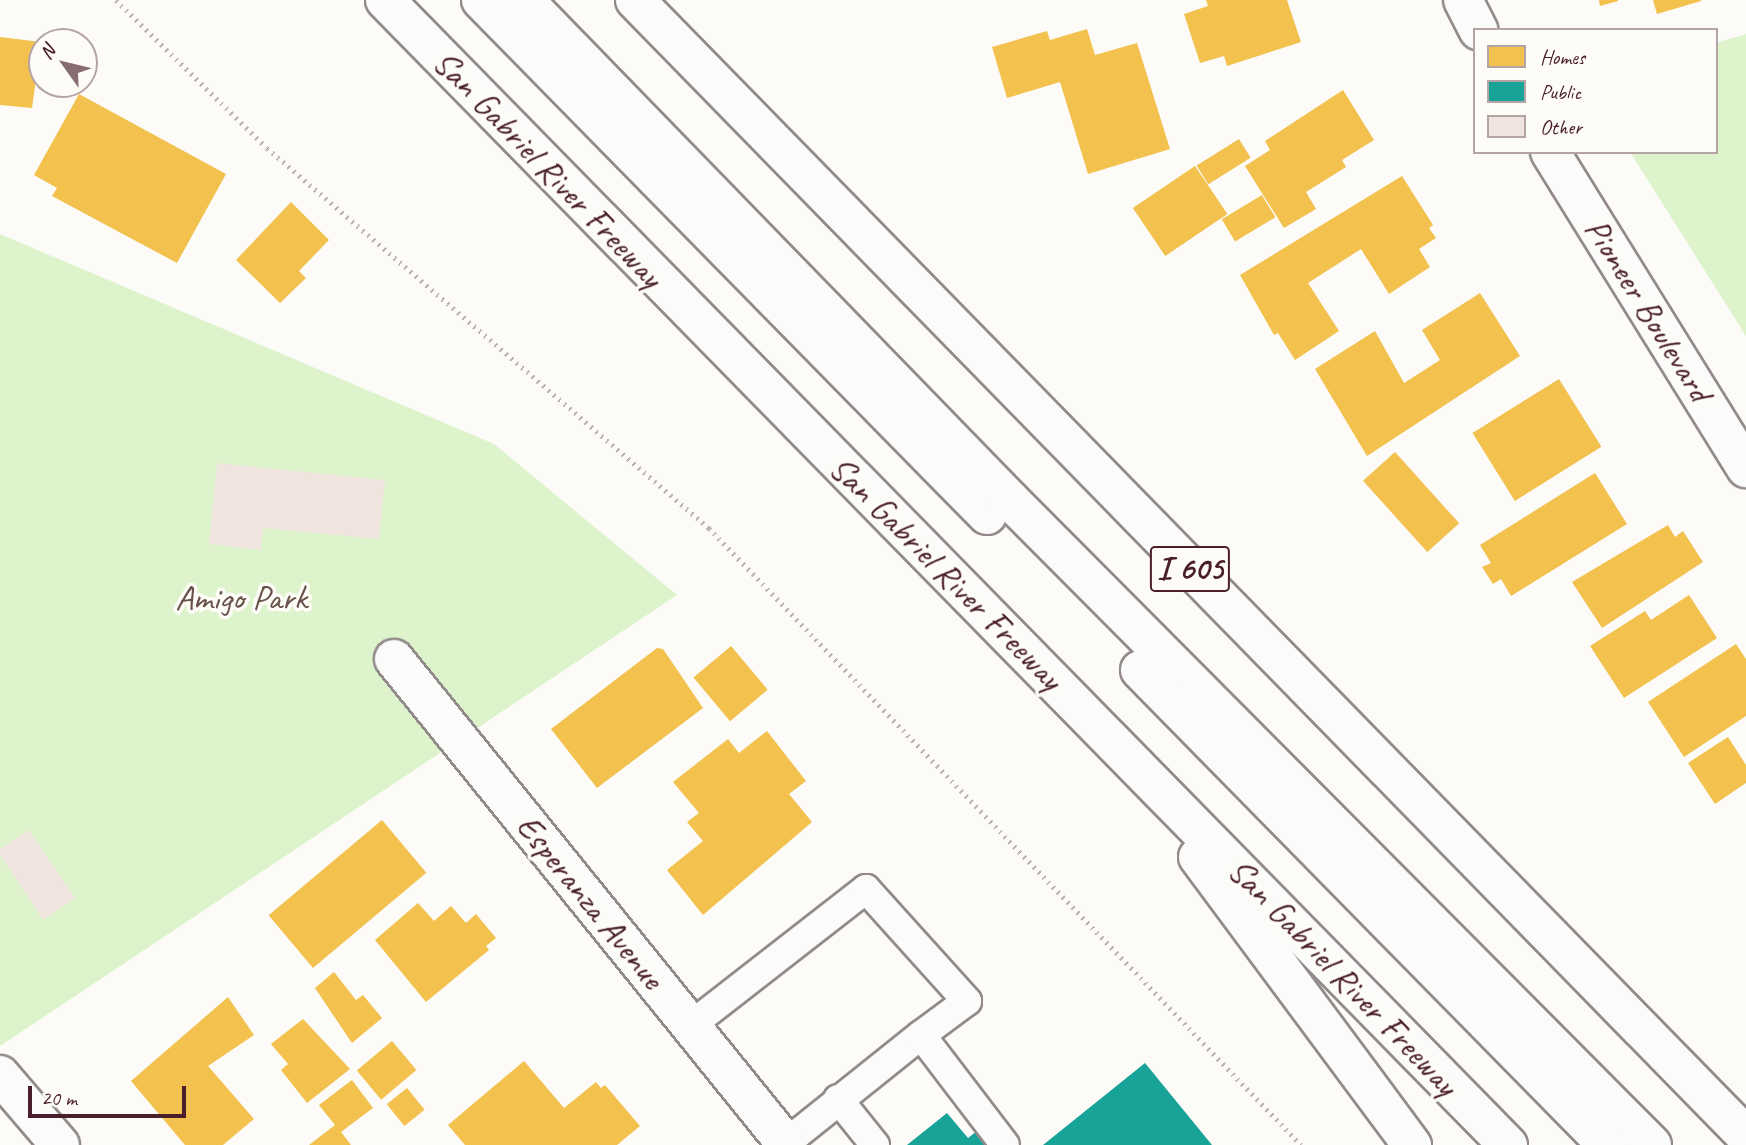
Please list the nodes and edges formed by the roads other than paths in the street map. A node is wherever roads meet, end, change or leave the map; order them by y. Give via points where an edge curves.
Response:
1 (385, 0) edge
2 (481, 0) edge
3 (524, 0) edge
4 (635, 0) edge
5 (1463, 0) edge
6 (1477, 28) edge
7 (1551, 154) edge
8 (1746, 468) edge
9 (394, 659) dead end
10 (1111, 741) junction
11 (691, 1026) junction
12 (921, 1035) junction
13 (0, 1075) edge
14 (838, 1099) junction
15 (1746, 1136) edge
16 (787, 1144) edge
17 (60, 1145) edge
18 (875, 1145) edge
19 (1005, 1145) edge
20 (1412, 1145) edge
21 (1508, 1145) edge
22 (1607, 1145) edge
23 (1652, 1145) edge

1 - 10 main road, San Gabriel River Freeway
2 - 22 main road
3 - 23 main road via 1020,510
4 - 15 main road, I 605
5 - 6 main road
7 - 8 main road, Pioneer Boulevard
9 - 11 main road, Esperanza Avenue
10 - 20 main road
10 - 21 main road, San Gabriel River Freeway
11 - 12 lane via 866,889 967,1001
11 - 16 main road, Esperanza Avenue
12 - 14 lane
12 - 19 lane
13 - 17 main road
14 - 16 lane
14 - 18 lane

